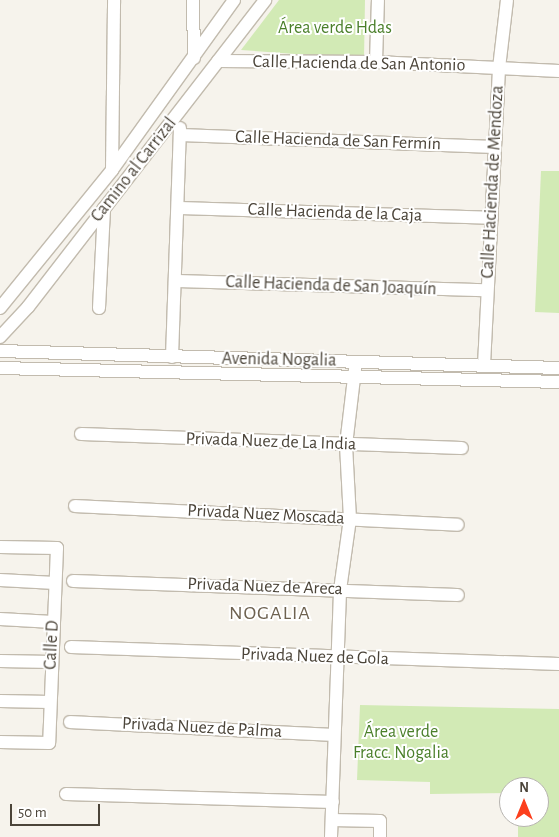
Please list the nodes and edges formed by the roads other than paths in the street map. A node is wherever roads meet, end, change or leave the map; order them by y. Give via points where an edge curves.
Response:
1 (114, 0) edge
2 (193, 0) edge
3 (234, 0) edge
4 (264, 0) edge
5 (378, 0) edge
6 (507, 0) edge
7 (220, 20) junction
8 (240, 32) junction
9 (194, 58) junction
10 (218, 62) junction
11 (376, 62) junction
12 (499, 68) junction
13 (559, 71) edge
14 (181, 110) junction
15 (180, 135) junction
16 (496, 147) junction
17 (112, 170) junction
18 (104, 208) junction
19 (178, 208) junction
20 (492, 218) junction
21 (175, 281) junction
22 (487, 290) junction
23 (0, 308) edge
24 (99, 308) dead end
25 (0, 337) edge
26 (0, 350) edge
27 (172, 357) junction
28 (355, 362) junction
29 (484, 365) junction
30 (0, 368) edge
31 (559, 368) edge
32 (354, 377) junction
33 (559, 382) edge
34 (81, 434) dead end
35 (346, 445) junction
36 (462, 448) dead end
37 (75, 506) dead end
38 (350, 519) junction
39 (458, 525) dead end
40 (0, 546) edge
41 (0, 580) edge
42 (73, 582) dead end
43 (55, 583) junction
44 (340, 590) junction
45 (458, 595) dead end
46 (0, 619) edge
47 (54, 622) junction
48 (71, 647) dead end
49 (337, 658) junction
50 (0, 660) edge
51 (52, 662) junction
52 (559, 664) edge
53 (0, 700) edge
54 (50, 702) junction
55 (70, 722) dead end
56 (334, 735) junction
57 (0, 742) edge
58 (66, 794) dead end
59 (333, 802) junction
60 (332, 820) junction
61 (331, 837) edge
62 (380, 837) edge

1 - 17 street
2 - 9 street
3 - 7 street, Camino al Carrizal
4 - 8 street, Camino al Carrizal
5 - 11 street
6 - 12 street, Calle Hacienda de Mendoza
7 - 8 street
7 - 9 street, Camino al Carrizal
8 - 10 street, Camino al Carrizal
9 - 17 street, Camino al Carrizal
10 - 11 street, Calle Hacienda de San Antonio
10 - 14 street, Camino al Carrizal
11 - 12 street, Calle Hacienda de San Antonio
12 - 13 street, Calle Hacienda de San Antonio
12 - 16 street, Calle Hacienda de Mendoza
14 - 15 street
14 - 18 street, Camino al Carrizal
15 - 16 street, Calle Hacienda de San Fermín
15 - 19 street
16 - 20 street, Calle Hacienda de Mendoza
17 - 23 street, Camino al Carrizal
18 - 24 street
18 - 25 street, Camino al Carrizal via 28,307
19 - 20 street, Calle Hacienda de la Caja
19 - 21 street
20 - 22 street, Calle Hacienda de Mendoza
21 - 22 street, Calle Hacienda de San Joaquín
21 - 27 street
22 - 29 street, Calle Hacienda de Mendoza
26 - 27 street, Avenida Nogalia
27 - 28 street, Avenida Nogalia
28 - 29 street, Avenida Nogalia
28 - 32 street
29 - 31 street, Avenida Nogalia
30 - 32 street, Avenida Nogalia
32 - 33 street, Avenida Nogalia
32 - 35 street
34 - 35 street, Privada Nuez de La India
35 - 36 street, Privada Nuez de La India
35 - 38 street
37 - 38 street, Privada Nuez Moscada
38 - 39 street, Privada Nuez Moscada
38 - 44 street
40 - 43 street, Calle D via 57,548
41 - 43 street
42 - 44 street, Privada Nuez de Areca
43 - 47 street, Calle D
44 - 45 street, Privada Nuez de Areca
44 - 49 street
46 - 47 street
47 - 51 street, Calle D
48 - 49 street, Privada Nuez de Gola
49 - 52 street, Privada Nuez de Gola
49 - 56 street
50 - 51 street
51 - 54 street, Calle D
53 - 54 street
54 - 57 street, Calle D via 49,742
55 - 56 street, Privada Nuez de Palma
56 - 59 street
58 - 59 street
59 - 60 street
60 - 61 street
60 - 62 street via 380,821

